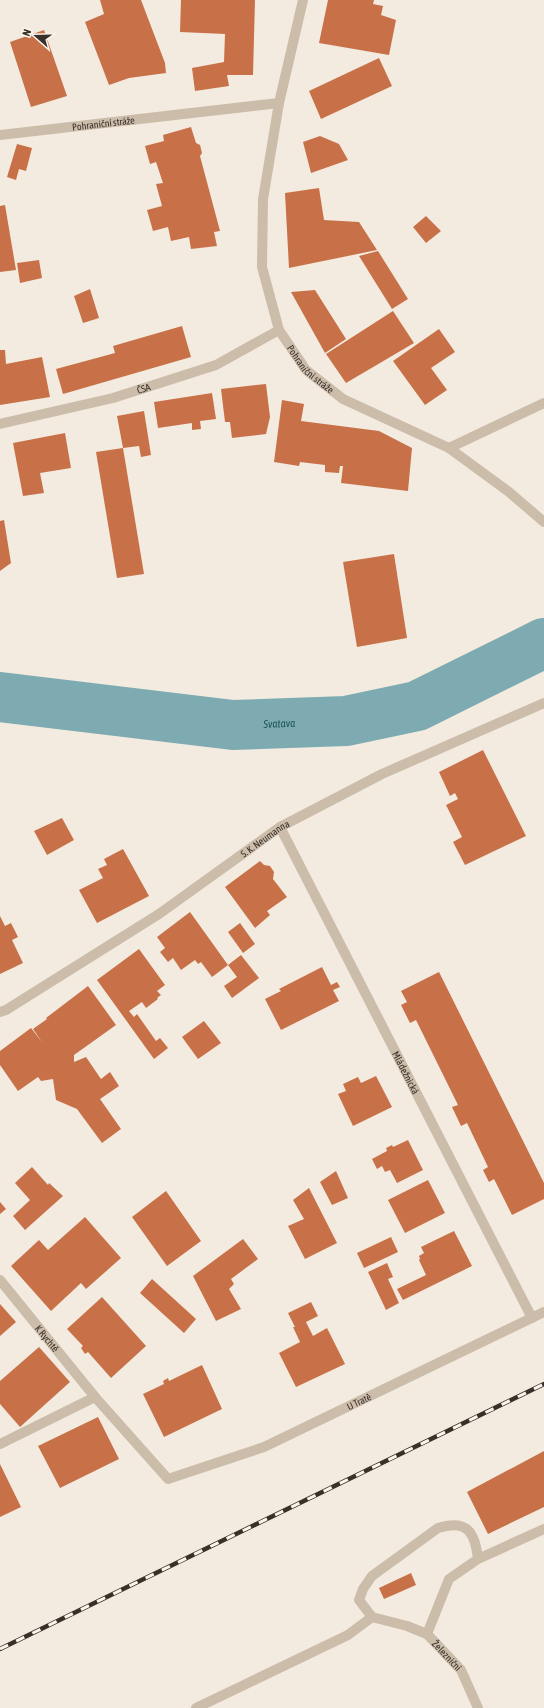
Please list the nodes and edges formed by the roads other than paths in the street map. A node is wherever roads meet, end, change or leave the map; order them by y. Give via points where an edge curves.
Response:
1 (303, 0) edge
2 (279, 103) junction
3 (0, 135) edge
4 (279, 330) junction
5 (544, 403) edge
6 (0, 424) edge
7 (450, 448) junction
8 (544, 522) edge
9 (544, 703) edge
10 (280, 827) junction
11 (2, 1012) edge
12 (0, 1280) edge
13 (544, 1312) edge
14 (532, 1318) junction
15 (95, 1397) junction
16 (0, 1444) edge
17 (168, 1479) joint
18 (544, 1529) edge
19 (478, 1560) junction
20 (372, 1617) junction
21 (427, 1634) junction
22 (196, 1708) edge
23 (478, 1708) edge

1 - 2 street, Pohraniční stráže
2 - 3 street, Pohraniční stráže
2 - 4 street, Pohraniční stráže via 263,199 262,266
4 - 6 street, ČSA via 216,365 113,398
4 - 7 street, Pohraniční stráže via 306,370 343,399
5 - 7 street
7 - 8 street, Pohraniční stráže
9 - 10 street, S. K. Neumanna via 382,774
10 - 11 street, S. K. Neumanna via 159,914
10 - 14 street, Mládežnická
12 - 15 street, K Rychtě
13 - 14 street, U Tratě
14 - 17 street, U Tratě via 264,1447
15 - 16 street
15 - 17 street, K Rychtě
18 - 19 street
19 - 20 street via 474,1538 467,1529 459,1524 438,1528 372,1576 359,1600
19 - 21 street via 449,1579
20 - 21 street, Železniční
20 - 22 street via 348,1635
21 - 23 street, Železniční via 461,1670

